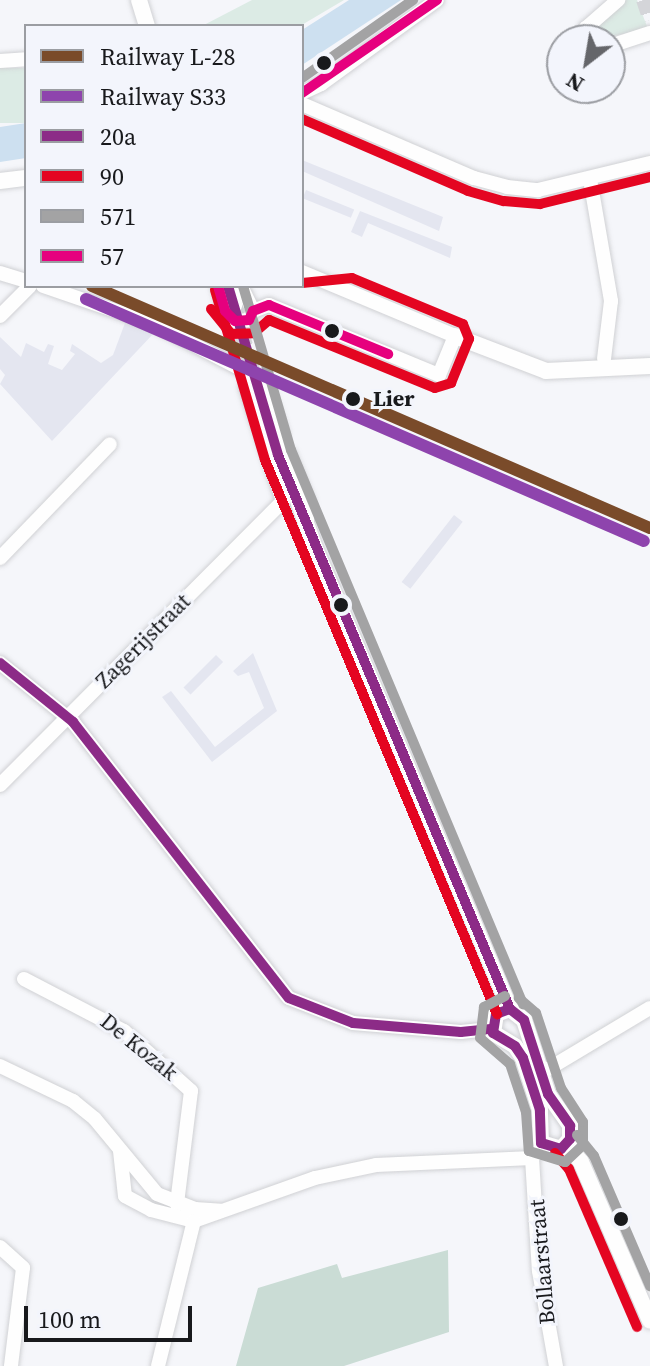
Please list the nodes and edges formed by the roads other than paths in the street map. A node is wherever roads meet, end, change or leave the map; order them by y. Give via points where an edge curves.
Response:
1 (139, 0) edge
2 (437, 0) edge
3 (618, 0) edge
4 (146, 24) edge
5 (591, 24) edge
6 (650, 33) edge
7 (626, 41) edge
8 (24, 59) edge
9 (0, 61) edge
10 (304, 92) edge
11 (304, 105) edge
12 (650, 163) edge
13 (24, 178) edge
14 (590, 179) junction
15 (0, 181) edge
16 (0, 273) edge
17 (304, 273) edge
18 (24, 280) edge
19 (28, 288) edge
20 (49, 288) edge
21 (219, 288) edge
22 (229, 288) edge
23 (242, 288) edge
24 (234, 305) tunnel mouth
25 (253, 311) junction
26 (0, 316) edge
27 (455, 336) junction
28 (604, 359) dead end
29 (650, 366) edge
30 (250, 379) junction
31 (110, 444) dead end
32 (0, 558) edge
33 (0, 663) edge
34 (66, 717) junction
35 (0, 785) edge
36 (24, 979) dead end
37 (650, 1008) edge
38 (510, 1009) junction
39 (491, 1029) junction
40 (0, 1066) edge
41 (540, 1074) junction
42 (566, 1144) junction
43 (120, 1151) junction
44 (538, 1152) junction
45 (177, 1204) junction
46 (221, 1211) junction
47 (194, 1221) junction
48 (0, 1247) edge
49 (650, 1321) edge
50 (11, 1366) edge
51 (158, 1366) edge
52 (556, 1366) edge

1 - 4 street
2 - 10 street
3 - 5 street
6 - 7 street
8 - 9 street
11 - 14 street via 474,178 507,187 538,190
12 - 14 street
13 - 15 street
14 - 28 street via 611,301
16 - 18 street
17 - 27 street
19 - 26 street
20 - 30 street via 154,324
21 - 25 street via 229,317 243,323
22 - 24 street
23 - 25 street
25 - 27 street via 269,305 439,375
27 - 29 street via 546,371
30 - 34 street, Zagerijstraat via 246,387 258,430 285,496
30 - 38 street
31 - 32 street
33 - 34 street
34 - 35 street, Zagerijstraat
34 - 39 street via 289,998 353,1023 461,1032
36 - 45 street, De Kozak via 124,1031 191,1091
37 - 41 street
38 - 39 street via 496,1014
38 - 41 street via 524,1020
39 - 44 street via 523,1058 540,1110
40 - 43 street via 73,1101
41 - 42 street via 570,1126
42 - 44 street
42 - 49 street via 581,1162
43 - 45 street via 149,1187
43 - 47 street via 125,1196 151,1210
44 - 46 street via 376,1165 315,1178
44 - 52 street, Bollaarstraat via 539,1271
45 - 46 street
46 - 47 street via 216,1218
47 - 51 street
48 - 50 street via 23,1268

